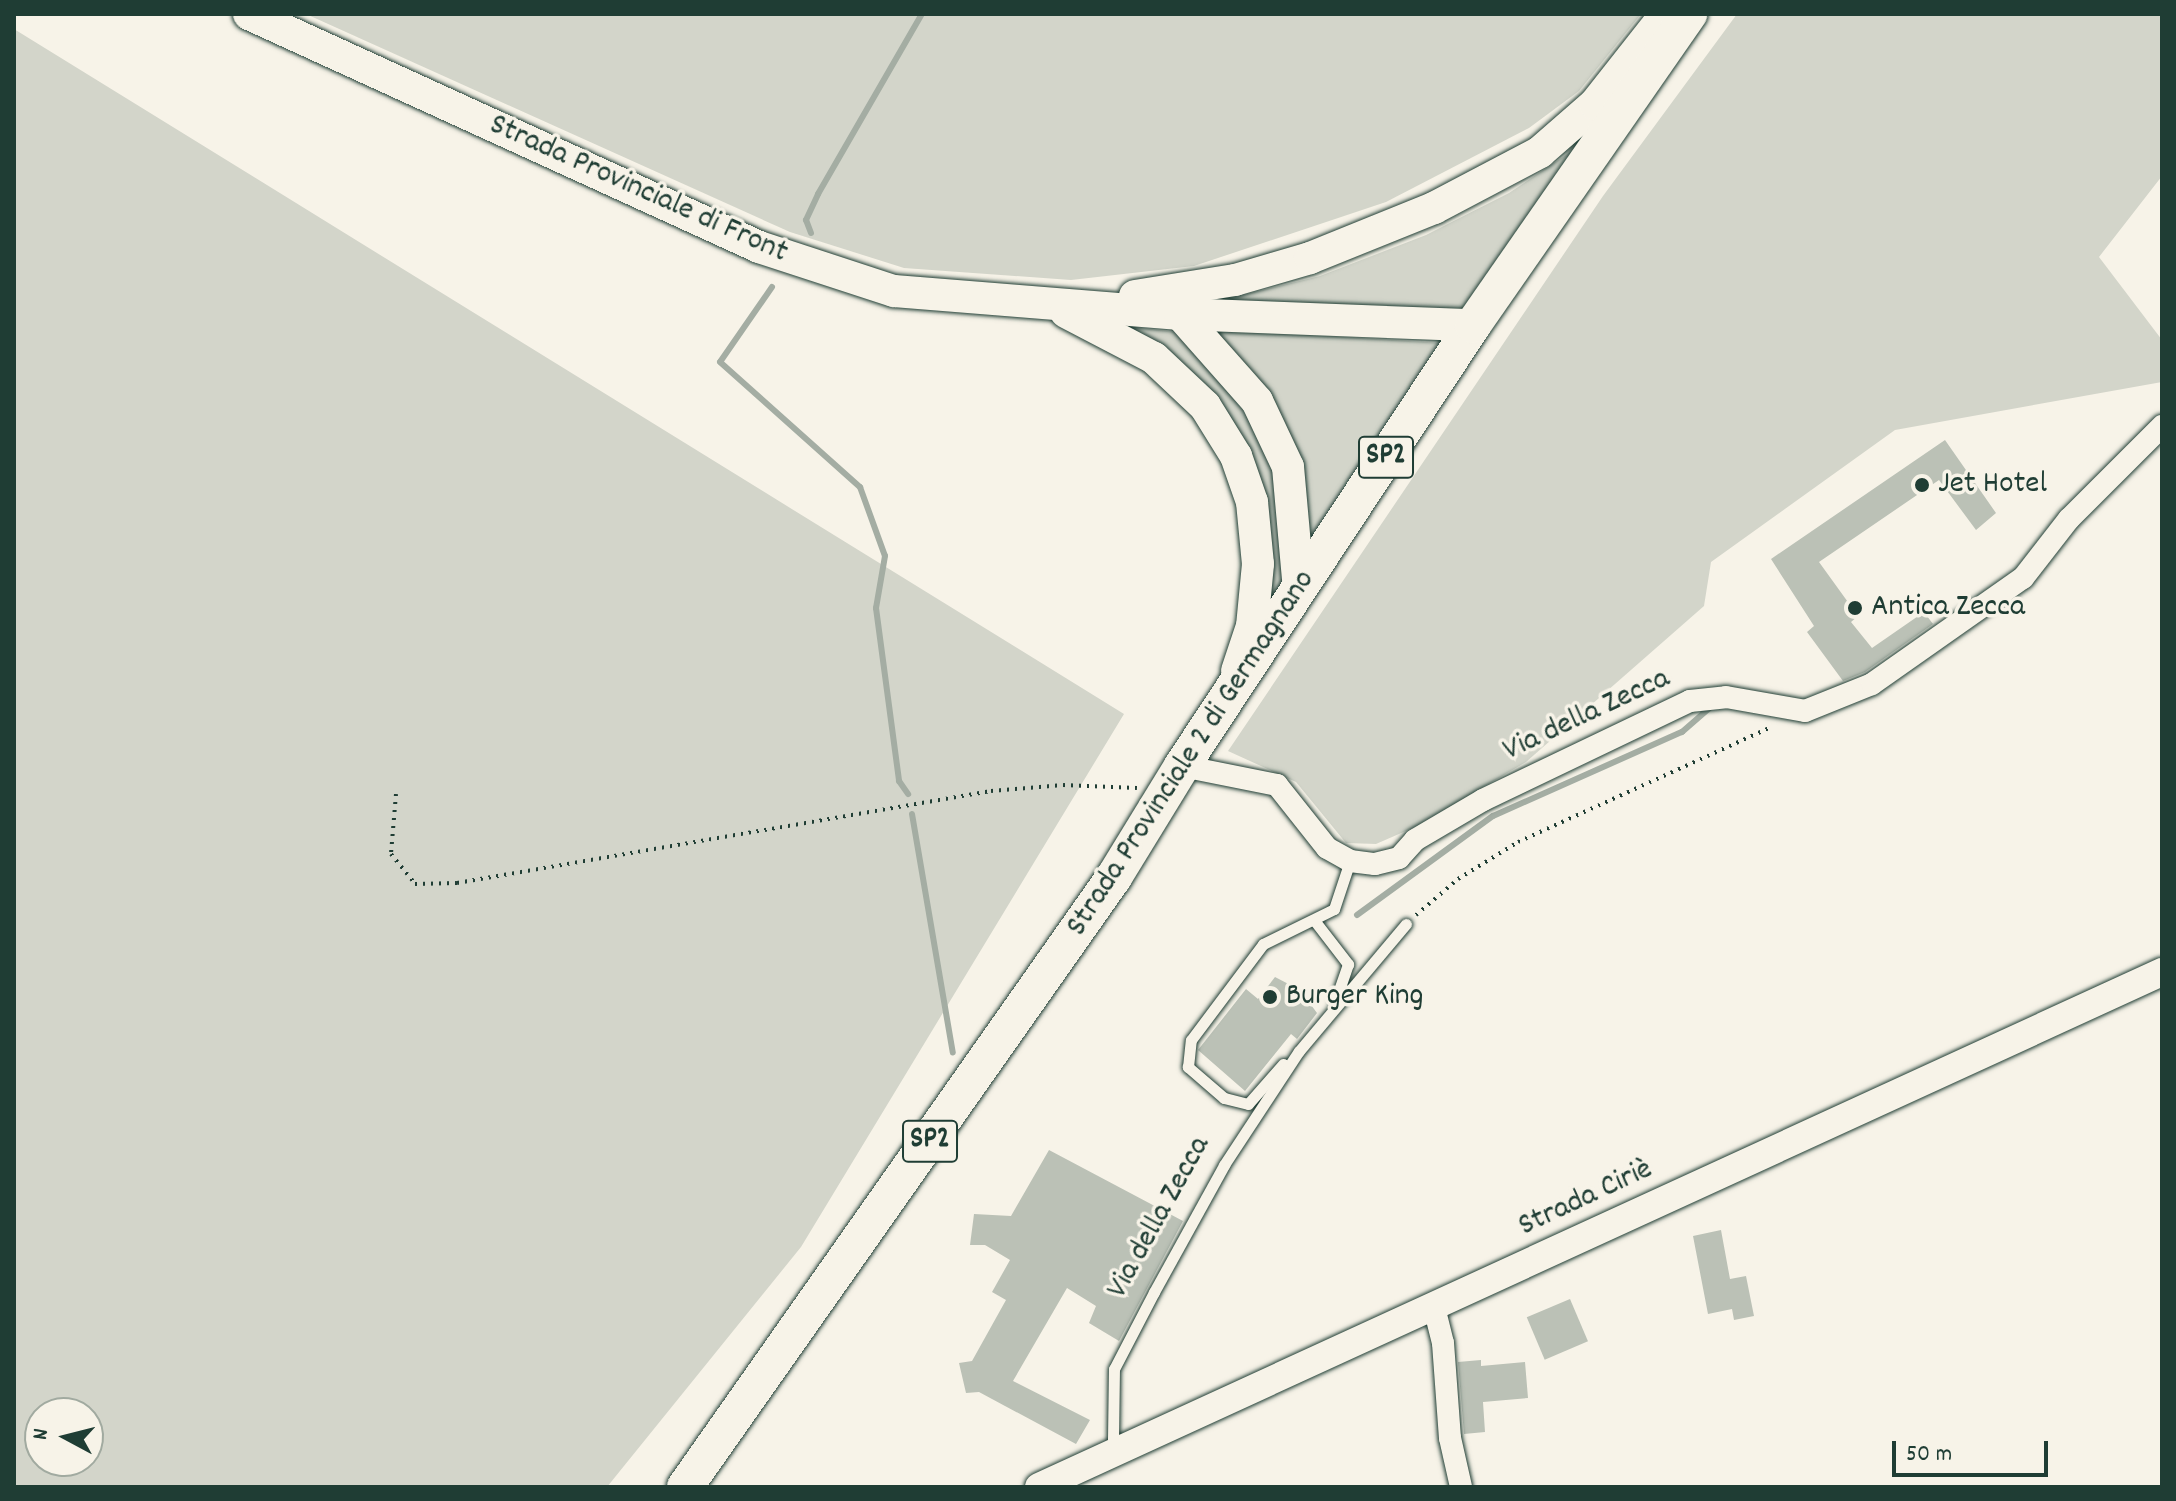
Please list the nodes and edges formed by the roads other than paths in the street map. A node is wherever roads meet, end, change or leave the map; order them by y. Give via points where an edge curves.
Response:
1 (249, 14) edge
2 (1666, 14) edge
3 (1689, 14) edge
4 (1045, 302) junction
5 (1180, 314) junction
6 (1473, 325) junction
7 (2162, 426) edge
8 (1299, 590) junction
9 (1231, 690) junction
10 (1175, 778) junction
11 (1350, 861) junction
12 (1314, 920) junction
13 (1406, 924) road end
14 (2162, 972) edge
15 (1434, 1307) junction
16 (1118, 1449) junction
17 (685, 1487) edge
18 (1039, 1487) edge
19 (1461, 1487) edge

1 - 4 main road, Strada Provinciale di Front via 759,247 894,291
2 - 4 main road via 1595,104 1540,152 1434,208 1310,258 1235,280 1160,294
3 - 6 main road, Strada Provinciale 2 di Germagnano / SP2
4 - 5 main road
4 - 9 main road via 1154,358 1205,406 1236,456 1252,502 1258,564 1252,626
5 - 6 main road
5 - 8 main road via 1257,401 1288,467
6 - 8 main road, Strada Provinciale 2 di Germagnano / SP2
7 - 11 street, Via della Zecca via 2069,519 2023,578 1872,684 1805,711 1726,697 1690,701 1483,800 1415,840 1399,858 1375,864
8 - 9 main road, Strada Provinciale 2 di Germagnano / SP2
9 - 10 main road, Strada Provinciale 2 di Germagnano / SP2
10 - 11 street via 1277,785 1327,848
10 - 17 main road, Strada Provinciale 2 di Germagnano / SP2 via 1114,877
11 - 12 lane via 1334,909
12 - 12 lane via 1263,944 1191,1040 1188,1067 1224,1098 1248,1104 1339,995 1348,964
13 - 16 lane, Via della Zecca via 1299,1051 1224,1165 1161,1279 1114,1369 1113,1439
14 - 15 street, Strada Ciriè
15 - 16 street, Strada Ciriè
15 - 19 street
16 - 18 street, Strada Ciriè

